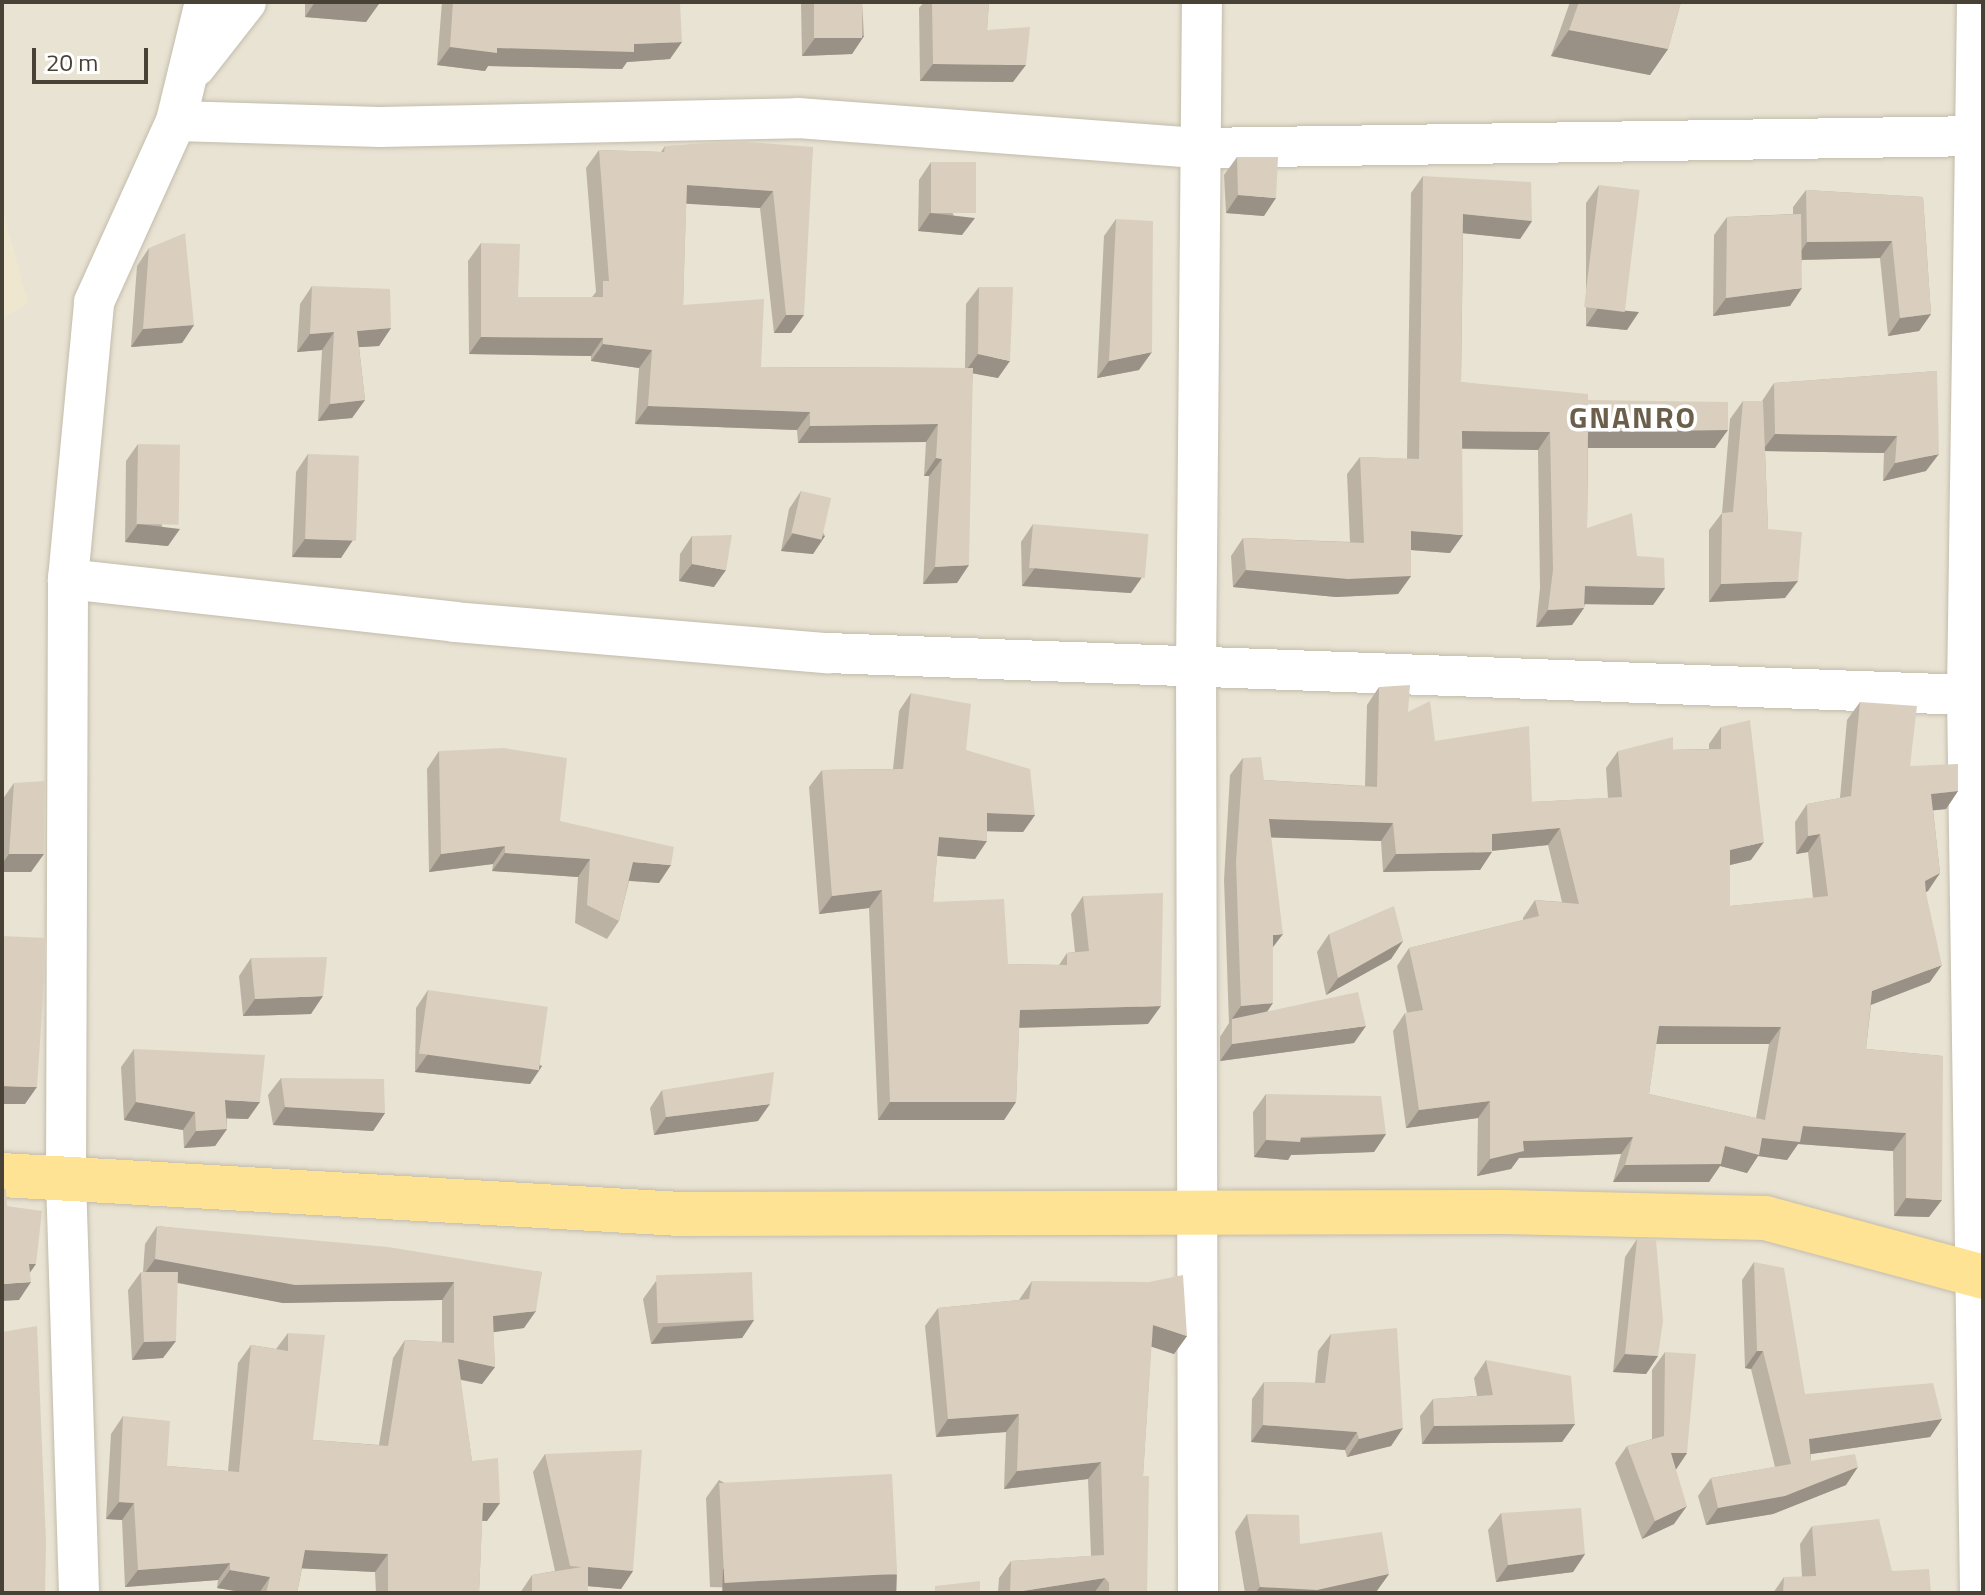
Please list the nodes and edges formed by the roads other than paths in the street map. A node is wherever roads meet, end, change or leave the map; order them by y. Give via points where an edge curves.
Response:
1 (205, 2) edge
2 (246, 2) edge
3 (1202, 2) edge
4 (1977, 2) edge
5 (186, 79) junction
6 (176, 121) junction
7 (1980, 136) edge
8 (1200, 148) junction
9 (68, 579) junction
10 (1196, 671) junction
11 (1967, 695) junction
12 (2, 1175) edge
13 (66, 1181) junction
14 (1201, 1211) junction
15 (1978, 1276) edge
16 (79, 1593) edge
17 (1198, 1593) edge
18 (1980, 1593) edge

1 - 5 street
2 - 5 street
3 - 8 street
4 - 7 street
5 - 6 street
6 - 8 street via 380,127 798,118
6 - 9 street via 94,302
7 - 8 street
7 - 11 street
8 - 10 street
9 - 10 street via 455,622 828,653
9 - 13 street
10 - 11 street
10 - 14 street
11 - 15 street
12 - 13 main road
13 - 14 main road via 681,1214
13 - 16 street
14 - 15 main road via 1765,1218
14 - 17 street
15 - 18 street

